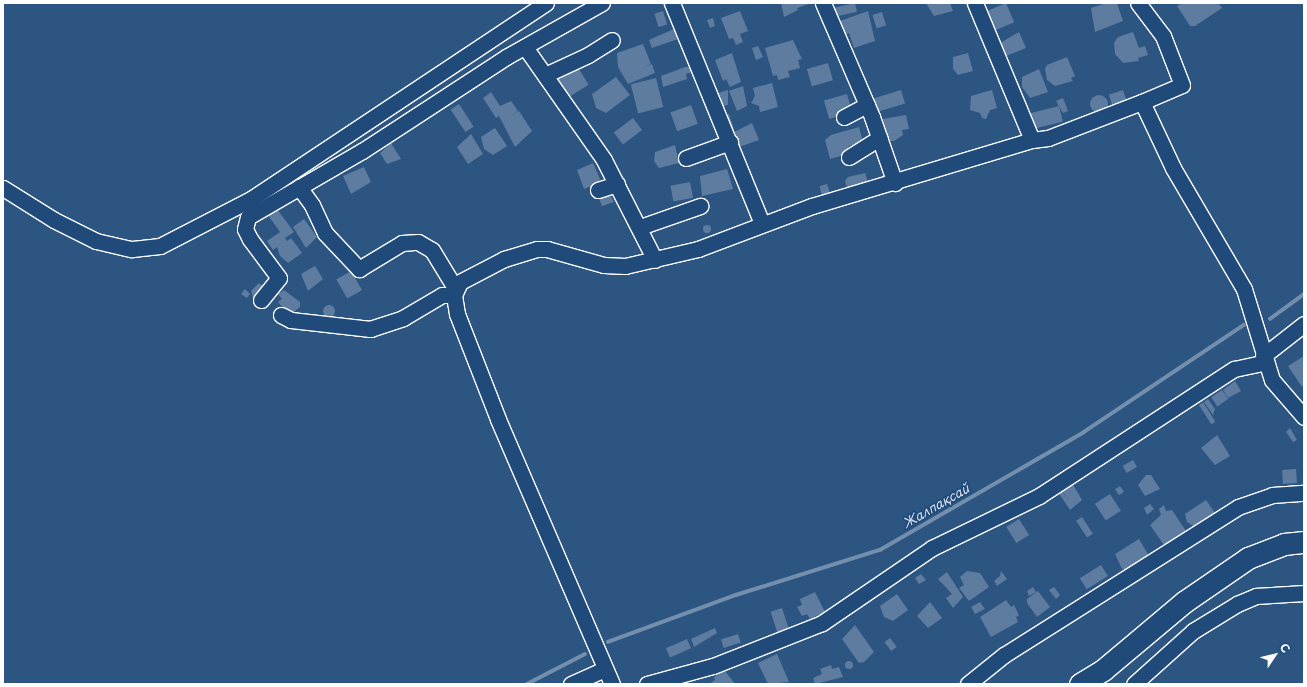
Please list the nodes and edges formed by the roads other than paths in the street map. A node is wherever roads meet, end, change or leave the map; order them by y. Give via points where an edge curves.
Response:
1 (546, 3) edge
2 (602, 3) edge
3 (672, 3) edge
4 (823, 3) edge
5 (975, 3) edge
6 (1138, 3) edge
7 (612, 40) dead end
8 (525, 47) junction
9 (481, 48) junction
10 (506, 57) junction
11 (545, 75) junction
12 (1142, 102) junction
13 (867, 105) junction
14 (844, 117) dead end
15 (880, 138) junction
16 (1032, 140) junction
17 (730, 142) junction
18 (686, 158) dead end
19 (850, 158) dead end
20 (895, 183) junction
21 (617, 184) junction
22 (299, 187) junction
23 (3, 188) edge
24 (598, 190) dead end
25 (700, 206) dead end
26 (762, 223) junction
27 (640, 227) junction
28 (655, 260) junction
29 (455, 292) junction
30 (261, 300) dead end
31 (281, 315) dead end
32 (1304, 324) edge
33 (1264, 359) junction
34 (1304, 417) edge
35 (1304, 493) edge
36 (1304, 542) edge
37 (1304, 593) edge
38 (604, 669) junction
39 (570, 684) edge
40 (612, 684) edge
41 (647, 684) edge
42 (968, 684) edge
43 (1080, 684) edge
44 (1134, 684) edge

1 - 9 street
2 - 8 street
3 - 17 street
4 - 13 street
5 - 16 street
6 - 12 street via 1163,36 1182,85
7 - 11 street via 588,55
8 - 10 street
8 - 11 street
9 - 10 street
9 - 23 street via 251,198 160,246 132,249 96,240 54,220
10 - 22 street via 362,151
11 - 21 street via 604,160
12 - 16 street via 1048,138
12 - 33 street via 1173,168 1244,289
13 - 14 street
13 - 15 street
15 - 19 street
15 - 20 street
16 - 20 street
17 - 18 street
17 - 26 street
20 - 26 street
21 - 24 street
21 - 27 street
22 - 29 street via 312,205 325,233 359,269 402,243 418,242 432,250
22 - 30 street via 264,206 245,223 250,239 279,278
25 - 27 street
26 - 28 street via 698,249
27 - 28 street
28 - 29 street via 614,266 537,249 525,251 481,270
29 - 31 street via 442,295 403,318 370,329 291,320
29 - 38 street via 457,314 490,400
32 - 33 street
33 - 34 street via 1272,380
33 - 41 street via 1234,369 1039,496 932,548 822,623 713,666
35 - 42 street via 1272,495 1238,507 1004,655
36 - 43 main road via 1284,544 1248,558 1184,602 1109,665
37 - 44 street via 1256,596 1237,604 1193,631
38 - 39 street
38 - 40 street

